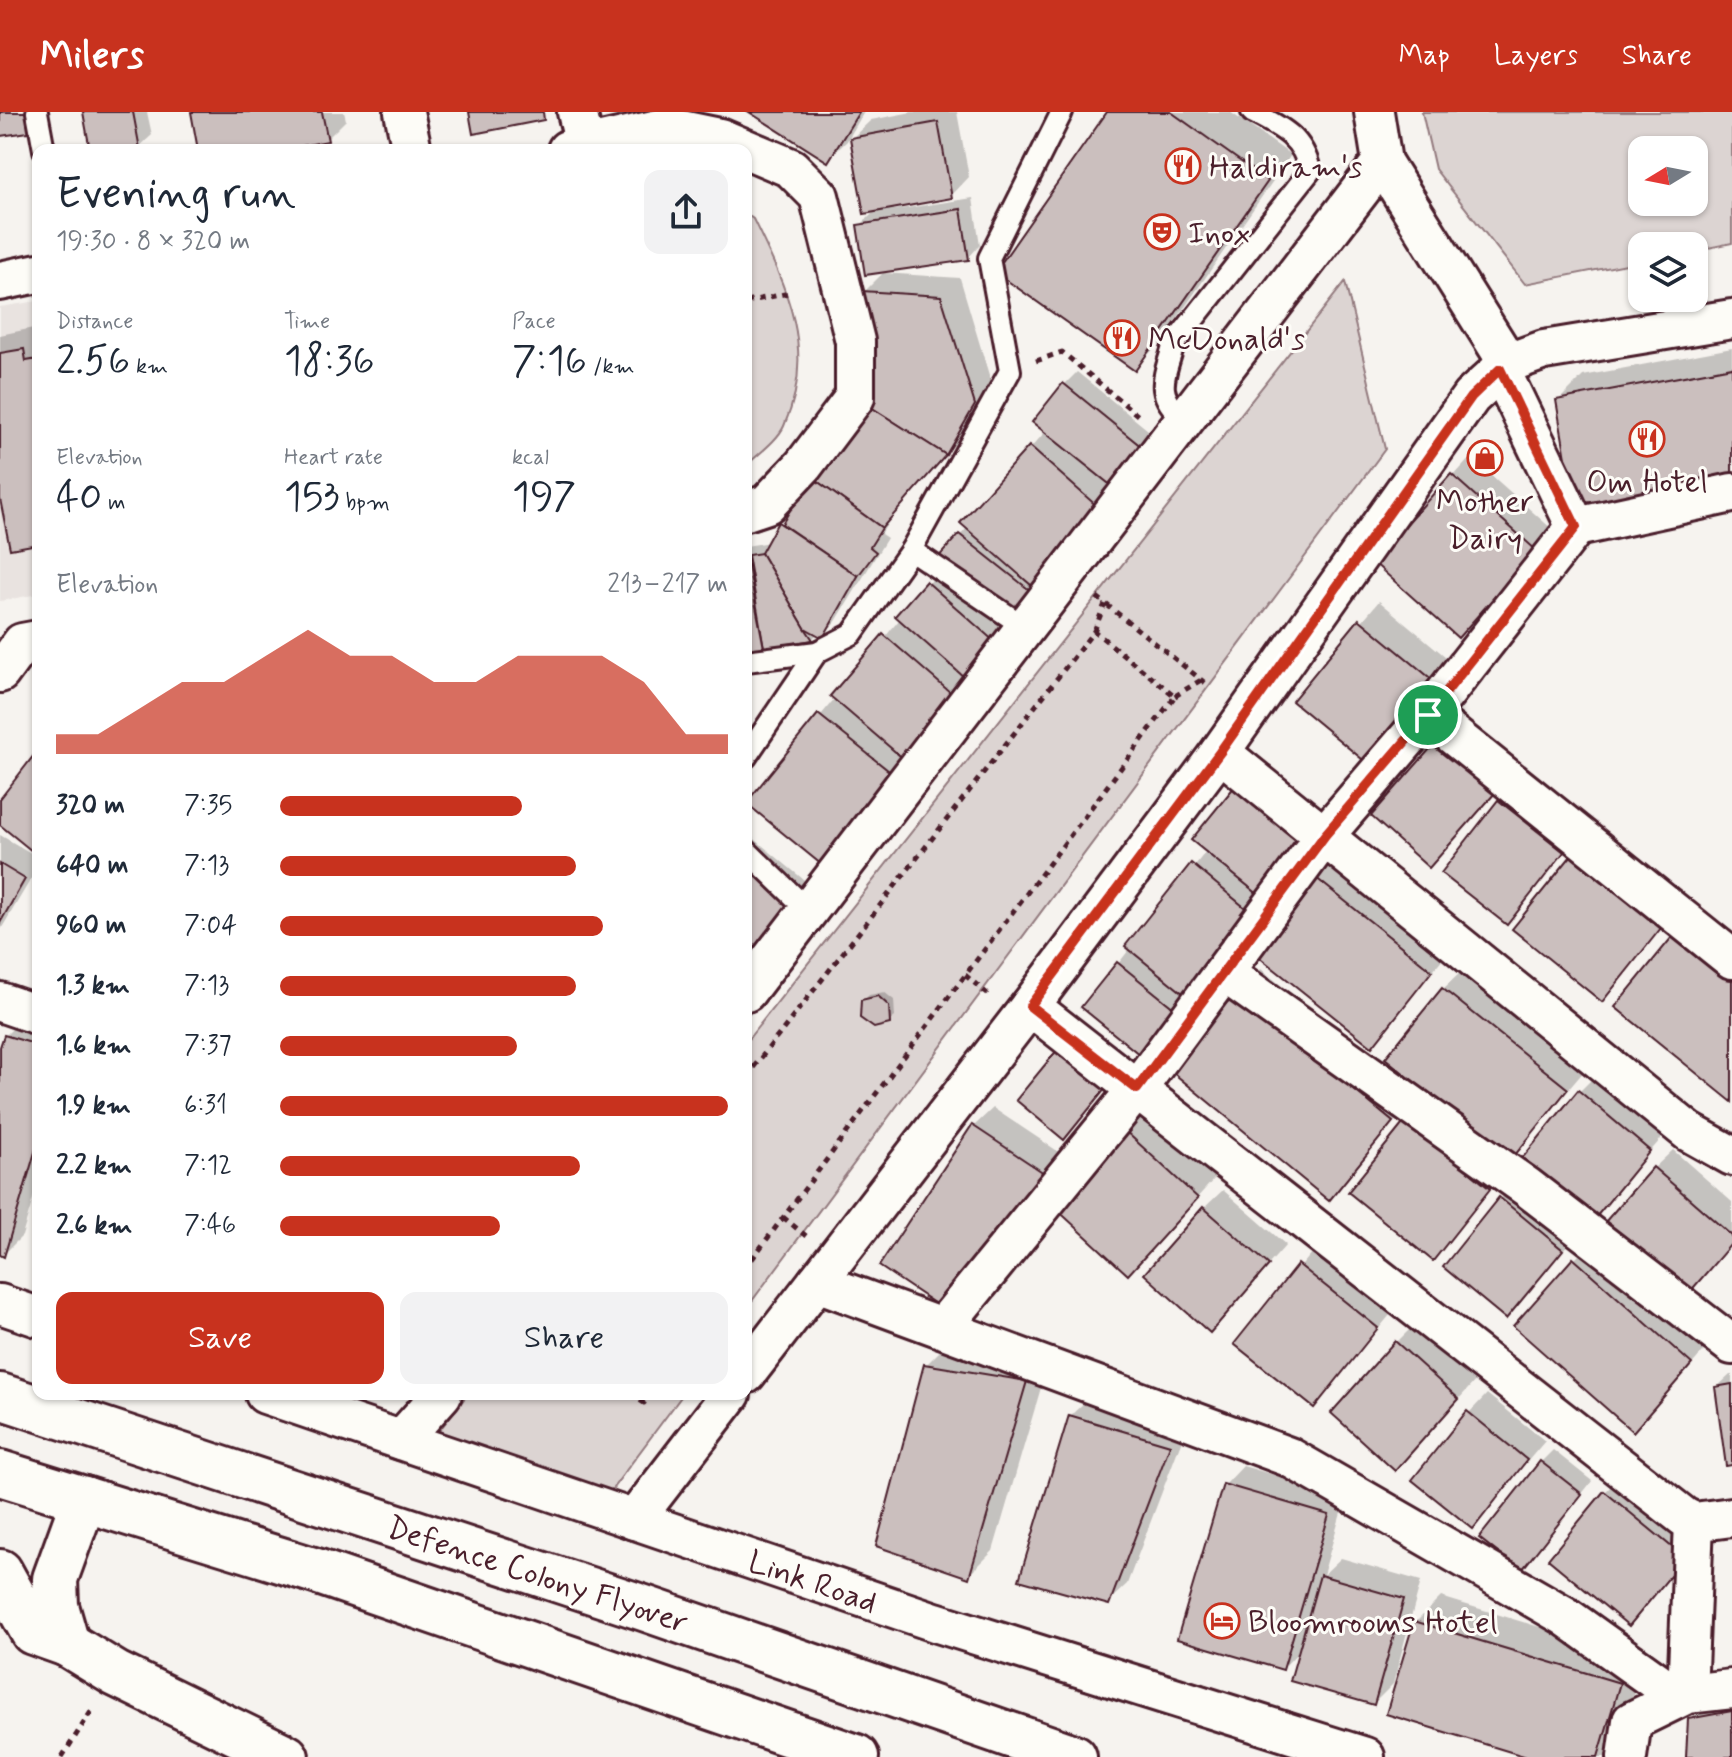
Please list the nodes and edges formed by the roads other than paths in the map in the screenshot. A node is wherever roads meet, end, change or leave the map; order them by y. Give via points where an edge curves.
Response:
1 (37, 112) edge
2 (404, 112) edge
3 (1062, 112) edge
4 (1252, 112) edge
5 (1374, 112) edge
6 (576, 136) edge
7 (43, 144) edge
8 (411, 144) edge
9 (734, 144) edge
10 (752, 152) edge
11 (1382, 162) junction
12 (32, 274) edge
13 (0, 281) edge
14 (1732, 319) edge
15 (1504, 366) junction
16 (1177, 431) junction
17 (1732, 493) edge
18 (752, 509) edge
19 (1576, 527) junction
20 (911, 550) junction
21 (1026, 628) junction
22 (32, 641) edge
23 (817, 652) junction
24 (752, 660) edge
25 (0, 673) edge
26 (1428, 715) junction
27 (752, 748) edge
28 (1220, 752) junction
29 (1325, 835) junction
30 (752, 856) edge
31 (810, 912) junction
32 (1732, 959) edge
33 (1225, 973) junction
34 (752, 984) edge
35 (0, 1002) edge
36 (1030, 1006) junction
37 (32, 1013) edge
38 (1137, 1089) junction
39 (1732, 1156) edge
40 (817, 1282) junction
41 (0, 1304) edge
42 (32, 1315) edge
43 (942, 1328) junction
44 (1732, 1345) edge
45 (752, 1366) edge
46 (0, 1396) edge
47 (283, 1400) edge
48 (437, 1400) edge
49 (726, 1400) edge
50 (401, 1440) junction
51 (0, 1473) edge
52 (84, 1499) junction
53 (1732, 1517) edge
54 (634, 1520) junction
55 (1694, 1522) junction
56 (0, 1572) edge
57 (67, 1644) junction
58 (1732, 1689) edge
59 (1687, 1694) junction
60 (286, 1757) edge
61 (856, 1757) edge
62 (1074, 1757) edge
63 (1365, 1757) edge
64 (1627, 1757) edge

1 - 7 lane
2 - 8 street
3 - 20 lane via 989,258 1010,371
4 - 16 lane via 1306,149 1310,171 1174,344 1163,395
5 - 11 street
6 - 9 street via 667,127
10 - 18 street via 791,168 819,196 855,341 855,397 785,485 767,504
11 - 15 street
11 - 16 street
12 - 13 street
14 - 15 street via 1544,350
15 - 19 street
15 - 28 street via 1471,397
16 - 21 street
17 - 19 street
19 - 26 street
20 - 21 lane
20 - 23 lane via 852,634
21 - 31 street
22 - 25 street via 22,643
23 - 24 lane
23 - 27 lane
26 - 29 street
26 - 32 street
28 - 29 street
28 - 36 street
29 - 33 street
29 - 39 street via 1689,1132
30 - 31 lane
31 - 34 street
33 - 38 street
33 - 44 street via 1527,1187
35 - 37 street
36 - 38 street
36 - 40 street
38 - 43 street
38 - 55 street
40 - 43 street
40 - 45 street
41 - 42 street
43 - 59 street via 1289,1457 1565,1616 1660,1684
46 - 62 main road, Defence Colony Flyover via 644,1608
47 - 50 street, Link Road
48 - 50 street
49 - 54 street
50 - 54 street, Link Road
51 - 52 main road, Defence Colony Flyover
52 - 57 main road via 55,1579
52 - 61 main road, Defence Colony Flyover
53 - 55 street
54 - 63 street, Link Road via 935,1622
55 - 59 street
56 - 57 main road via 33,1632
57 - 60 main road via 116,1674
58 - 59 street
59 - 64 street via 1632,1721

